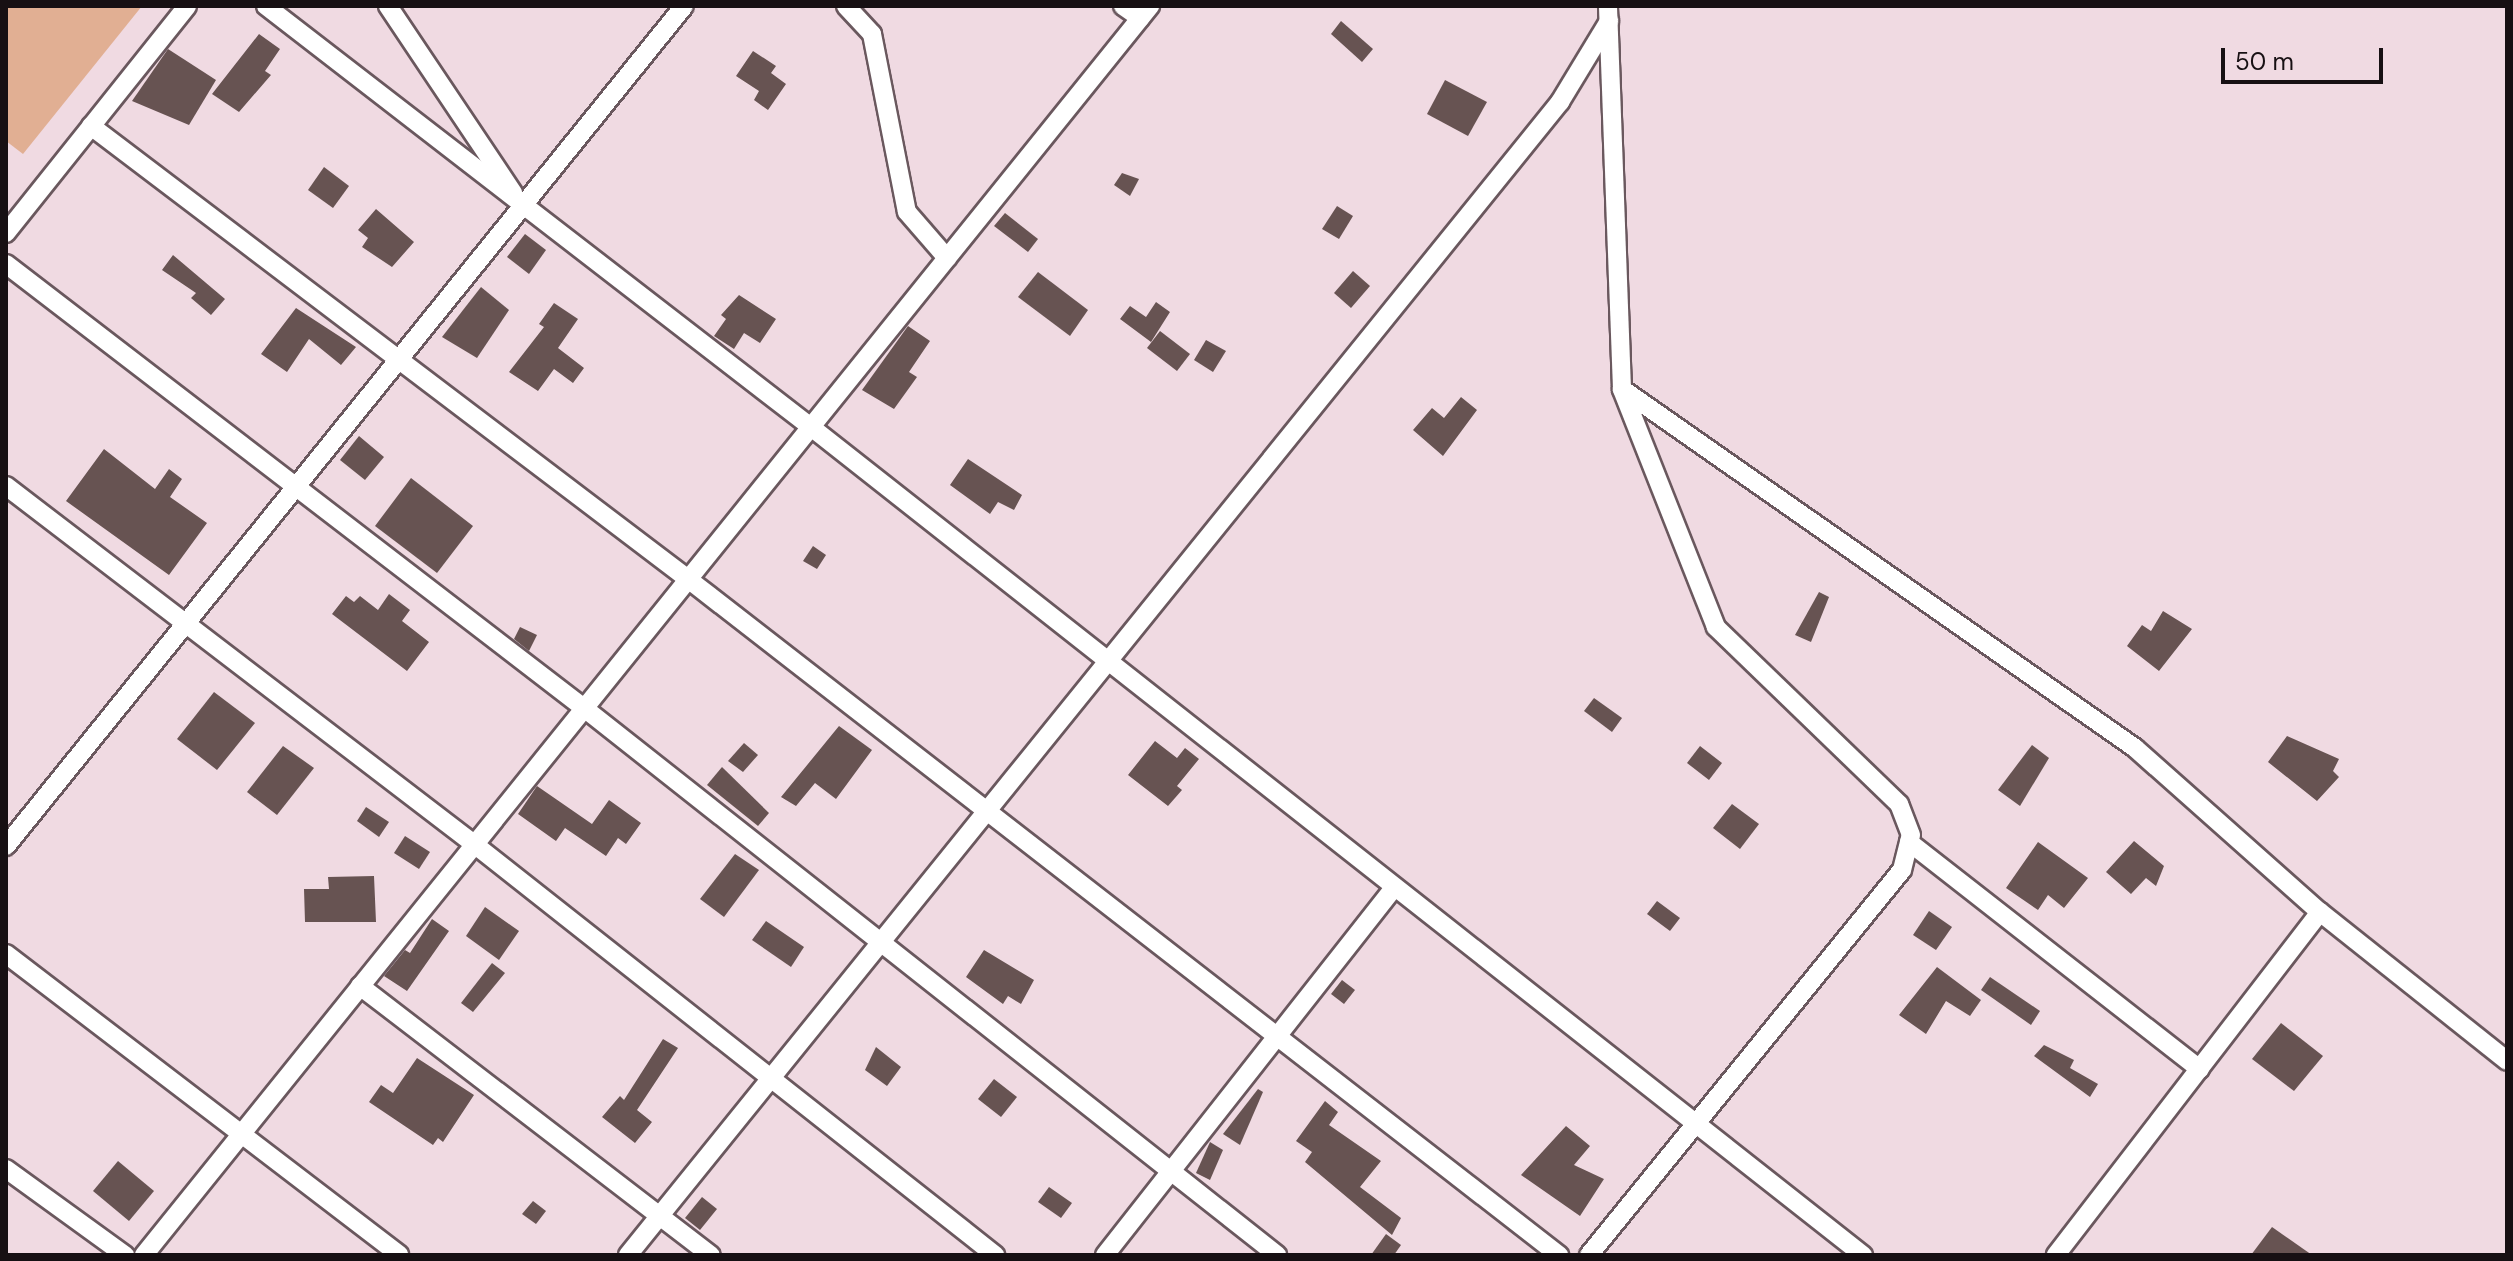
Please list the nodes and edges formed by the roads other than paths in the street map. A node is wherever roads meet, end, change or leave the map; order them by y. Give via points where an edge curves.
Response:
1 (187, 6) edge
2 (266, 6) edge
3 (388, 6) edge
4 (684, 6) edge
5 (846, 6) edge
6 (1123, 6) edge
7 (1145, 12) edge
8 (1608, 13) edge
9 (91, 126) junction
10 (522, 206) junction
11 (6, 233) edge
12 (947, 258) junction
13 (6, 264) edge
14 (397, 361) junction
15 (1622, 389) junction
16 (811, 427) junction
17 (6, 486) edge
18 (294, 489) junction
19 (688, 579) junction
20 (184, 625) junction
21 (1106, 663) junction
22 (584, 708) junction
23 (984, 813) junction
24 (1909, 842) junction
25 (474, 844) junction
26 (6, 846) edge
27 (1394, 888) junction
28 (2320, 912) junction
29 (878, 944) junction
30 (6, 954) edge
31 (360, 986) junction
32 (1276, 1037) junction
33 (2507, 1061) edge
34 (2200, 1069) junction
35 (769, 1079) junction
36 (1695, 1124) junction
37 (243, 1132) junction
38 (6, 1169) edge
39 (1170, 1171) junction
40 (660, 1215) junction
41 (125, 1255) edge
42 (144, 1255) edge
43 (399, 1255) edge
44 (628, 1255) edge
45 (711, 1255) edge
46 (995, 1255) edge
47 (1105, 1255) edge
48 (1277, 1255) edge
49 (1559, 1255) edge
50 (1589, 1255) edge
51 (1863, 1255) edge
52 (2056, 1255) edge

1 - 9 street
2 - 10 street
3 - 10 street
4 - 10 street
5 - 12 street via 872,34 907,212
6 - 7 street
7 - 12 street
8 - 15 street
8 - 21 street via 1560,102
9 - 11 street
9 - 14 street
10 - 14 street
10 - 16 street
12 - 16 street
13 - 18 street
14 - 18 street
14 - 19 street
15 - 24 street via 1716,627 1899,804
15 - 28 street via 2135,748
16 - 19 street
16 - 21 street
17 - 20 street
18 - 20 street
18 - 22 street
19 - 22 street
19 - 23 street
20 - 25 street
20 - 26 street
21 - 23 street
21 - 27 street
22 - 25 street
22 - 29 street
23 - 29 street
23 - 32 street
24 - 34 street
24 - 36 street via 1902,870
25 - 31 street
25 - 35 street
27 - 32 street
27 - 36 street
28 - 33 street
28 - 34 street
29 - 35 street
29 - 39 street
30 - 37 street
31 - 37 street
31 - 40 street
32 - 39 street
32 - 49 street
34 - 52 street
35 - 40 street
35 - 46 street
36 - 50 street
36 - 51 street
37 - 42 street
37 - 43 street
38 - 41 street
39 - 47 street
39 - 48 street
40 - 44 street
40 - 45 street

